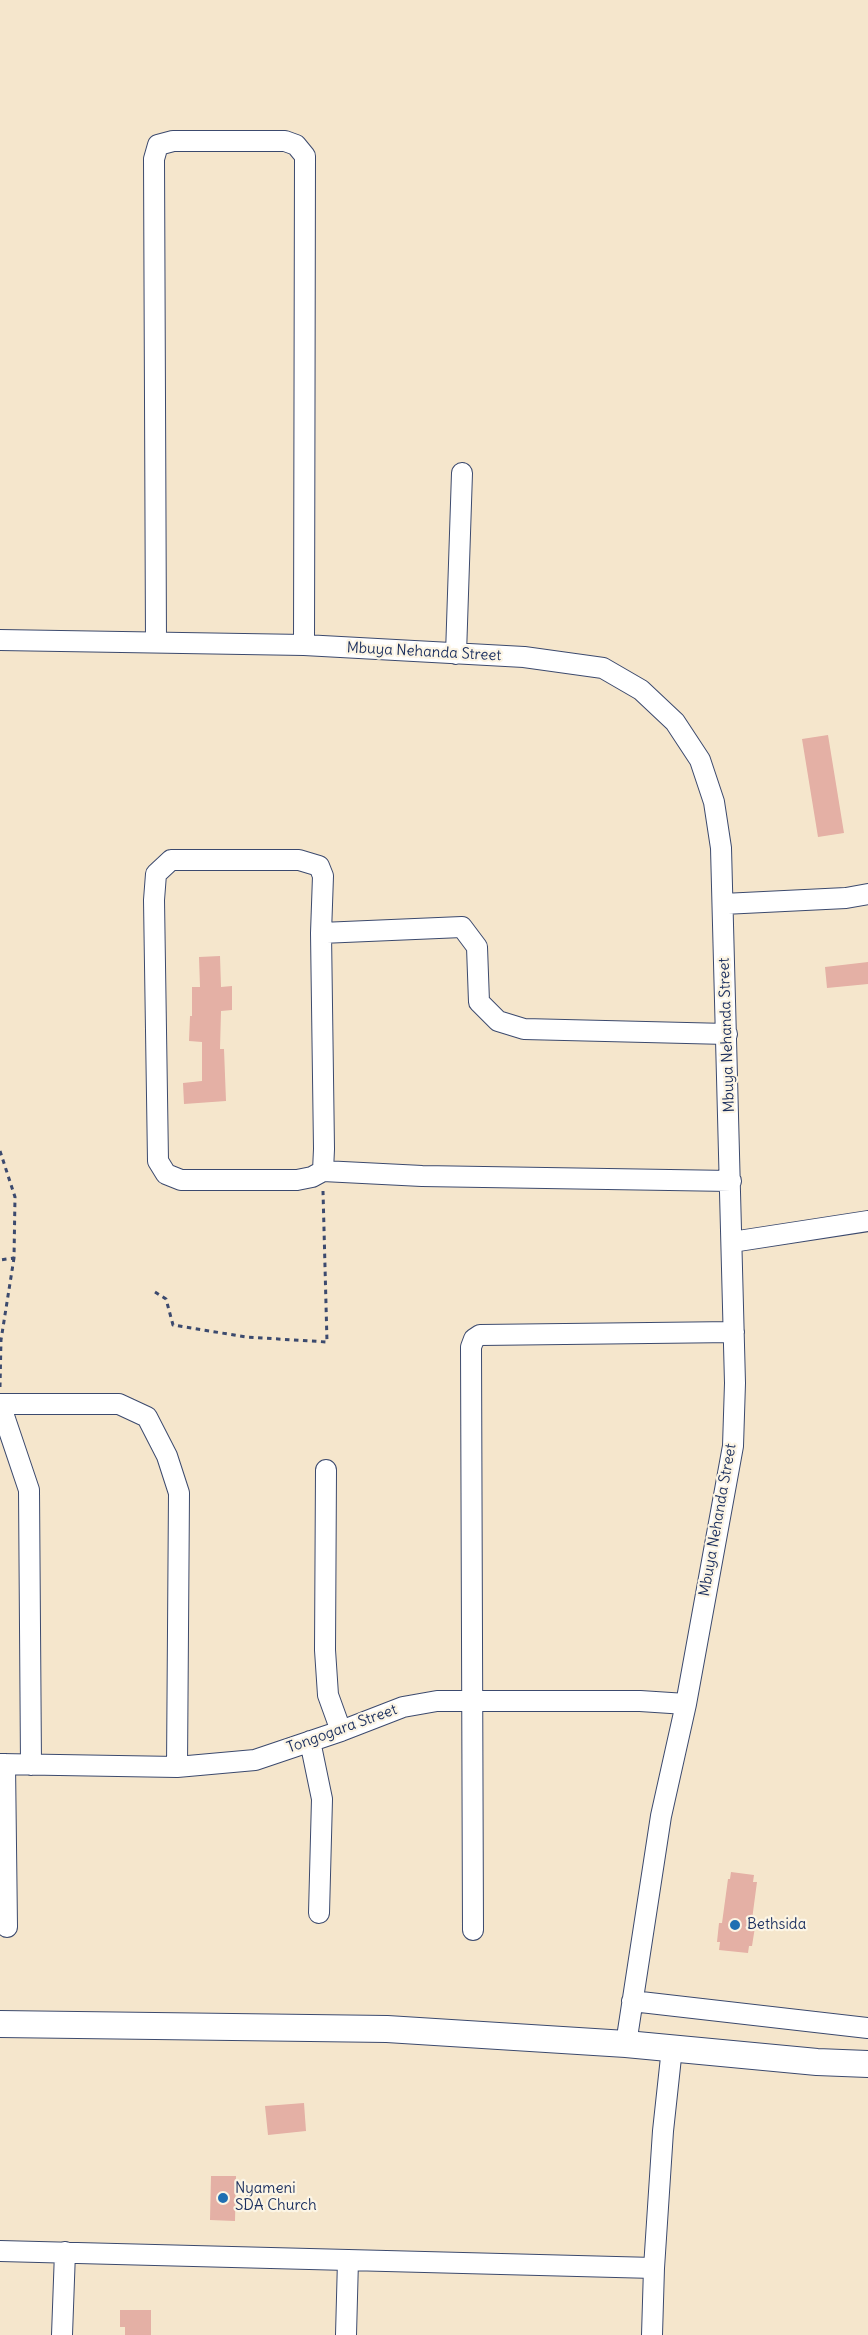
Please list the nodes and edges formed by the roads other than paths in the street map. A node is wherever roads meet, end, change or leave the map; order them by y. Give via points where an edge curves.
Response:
1 (462, 473) dead end
2 (0, 640) edge
3 (156, 642) junction
4 (304, 645) junction
5 (456, 654) junction
6 (868, 894) edge
7 (723, 904) junction
8 (321, 933) junction
9 (727, 1034) junction
10 (323, 1171) junction
11 (731, 1181) junction
12 (868, 1221) edge
13 (732, 1242) junction
14 (734, 1332) junction
15 (0, 1404) edge
16 (326, 1470) dead end
17 (474, 1703) junction
18 (686, 1704) junction
19 (341, 1731) junction
20 (310, 1741) junction
21 (3, 1764) edge
22 (31, 1766) junction
23 (177, 1767) junction
24 (319, 1913) dead end
25 (7, 1927) dead end
26 (473, 1930) dead end
27 (632, 2001) junction
28 (0, 2024) edge
29 (868, 2028) edge
30 (626, 2044) junction
31 (672, 2048) junction
32 (868, 2064) edge
33 (0, 2251) edge
34 (65, 2252) junction
35 (348, 2260) junction
36 (654, 2268) junction
37 (62, 2335) edge
38 (345, 2335) edge
39 (652, 2335) edge

1 - 5 street
2 - 3 street, Mbuya Nehanda Street
3 - 4 street, Mbuya Nehanda Street
3 - 4 street via 154,159 158,145 173,141 285,141 296,145 305,156
4 - 5 street, Mbuya Nehanda Street
5 - 7 street, Mbuya Nehanda Street via 524,657 603,668 641,690 675,722 700,760 714,802
6 - 7 street
7 - 9 street, Mbuya Nehanda Street
8 - 9 street via 462,927 477,947 479,1002 498,1021 524,1029
8 - 10 street
8 - 10 street via 319,866 299,860 171,861 156,874 158,1161 166,1174 181,1180 297,1180
9 - 11 street, Mbuya Nehanda Street
10 - 11 street
11 - 13 street, Mbuya Nehanda Street
12 - 13 street
13 - 14 street, Mbuya Nehanda Street
14 - 17 street via 480,1335 474,1339
14 - 18 street, Mbuya Nehanda Street via 733,1446
15 - 22 street via 28,1490
15 - 23 street via 119,1404 147,1417 167,1456 179,1493
16 - 19 street via 325,1650 328,1695
17 - 18 street, Tongogara Street
17 - 19 street, Tongogara Street via 437,1701 403,1707
17 - 26 street
18 - 27 street, Mbuya Nehanda Street via 661,1816
19 - 20 street, Tongogara Street
20 - 23 street, Tongogara Street via 255,1760
20 - 24 street via 322,1799
21 - 22 street, Tongogara Street
21 - 25 street
22 - 23 street, Tongogara Street
27 - 29 street
27 - 30 street, Mbuya Nehanda Street
28 - 30 main road via 387,2029
30 - 31 main road
31 - 32 main road
31 - 36 street
33 - 34 street
34 - 35 street
34 - 37 street
35 - 36 street
35 - 38 street
36 - 39 street

